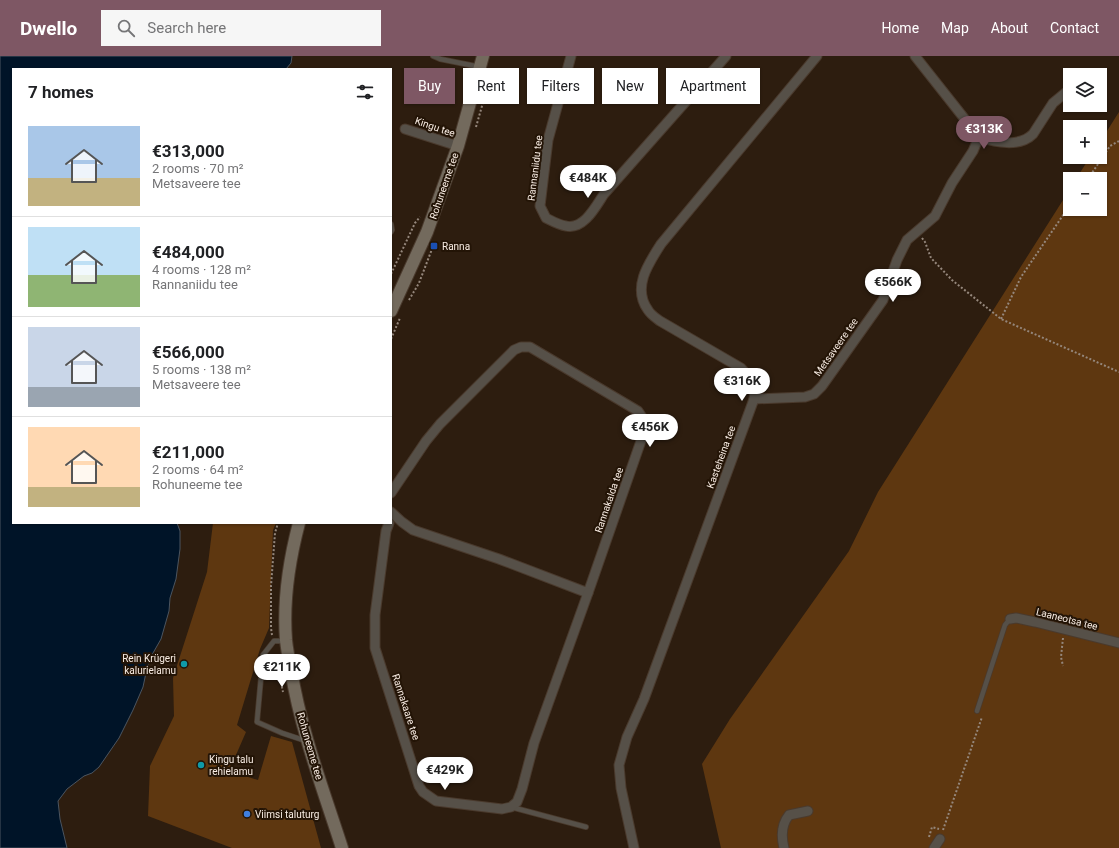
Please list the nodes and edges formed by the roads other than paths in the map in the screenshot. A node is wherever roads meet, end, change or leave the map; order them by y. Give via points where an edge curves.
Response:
1 (433, 56) edge
2 (571, 56) edge
3 (726, 56) edge
4 (817, 56) edge
5 (914, 56) edge
6 (482, 62) edge
7 (1063, 95) edge
8 (405, 129) dead end
9 (979, 137) junction
10 (458, 146) junction
11 (392, 309) edge
12 (754, 399) junction
13 (392, 492) edge
14 (392, 518) edge
15 (299, 524) edge
16 (389, 524) edge
17 (588, 593) junction
18 (1010, 619) joint
19 (286, 641) junction
20 (1119, 643) edge
21 (977, 710) dead end
22 (307, 742) junction
23 (511, 807) junction
24 (808, 811) dead end
25 (586, 827) dead end
26 (940, 839) road end
27 (342, 848) edge
28 (634, 848) edge
29 (784, 848) edge
30 (934, 848) edge

1 - 6 lane via 440,59
2 - 3 street, Rannaniidu tee via 548,140 540,206 546,218 567,227 575,226 590,216 604,194
4 - 12 street, Kasteheina tee via 661,244 647,266 640,288 642,300 649,312 660,321 741,368 752,380 755,389
5 - 9 street
6 - 10 street, Rohuneeme tee
7 - 9 street via 1053,103 1033,134 1026,140 1004,142
8 - 10 street, Kingu tee
9 - 12 street, Metsaveere tee via 935,216 907,240 883,300 822,386 814,394 805,397
10 - 11 street, Rohuneeme tee via 427,232
12 - 28 street, Kasteheina tee via 619,765 621,788
13 - 17 street, Rannakalda tee via 440,424 514,350 530,347 638,411 642,417 642,438
14 - 17 street via 413,530
15 - 19 street, Rohuneeme tee via 285,600
16 - 23 street, Rannakaare tee via 375,615 376,648 419,786 436,801 502,809
17 - 23 street via 534,743 522,789 517,802
18 - 20 street, Laaneotsa tee via 1035,622
18 - 21 lane via 1005,625
19 - 22 street, Rohuneeme tee via 294,690
19 - 22 lane via 274,641 263,655 257,722
22 - 27 street, Rohuneeme tee
23 - 25 lane
24 - 29 street via 789,815 784,822
26 - 30 street

